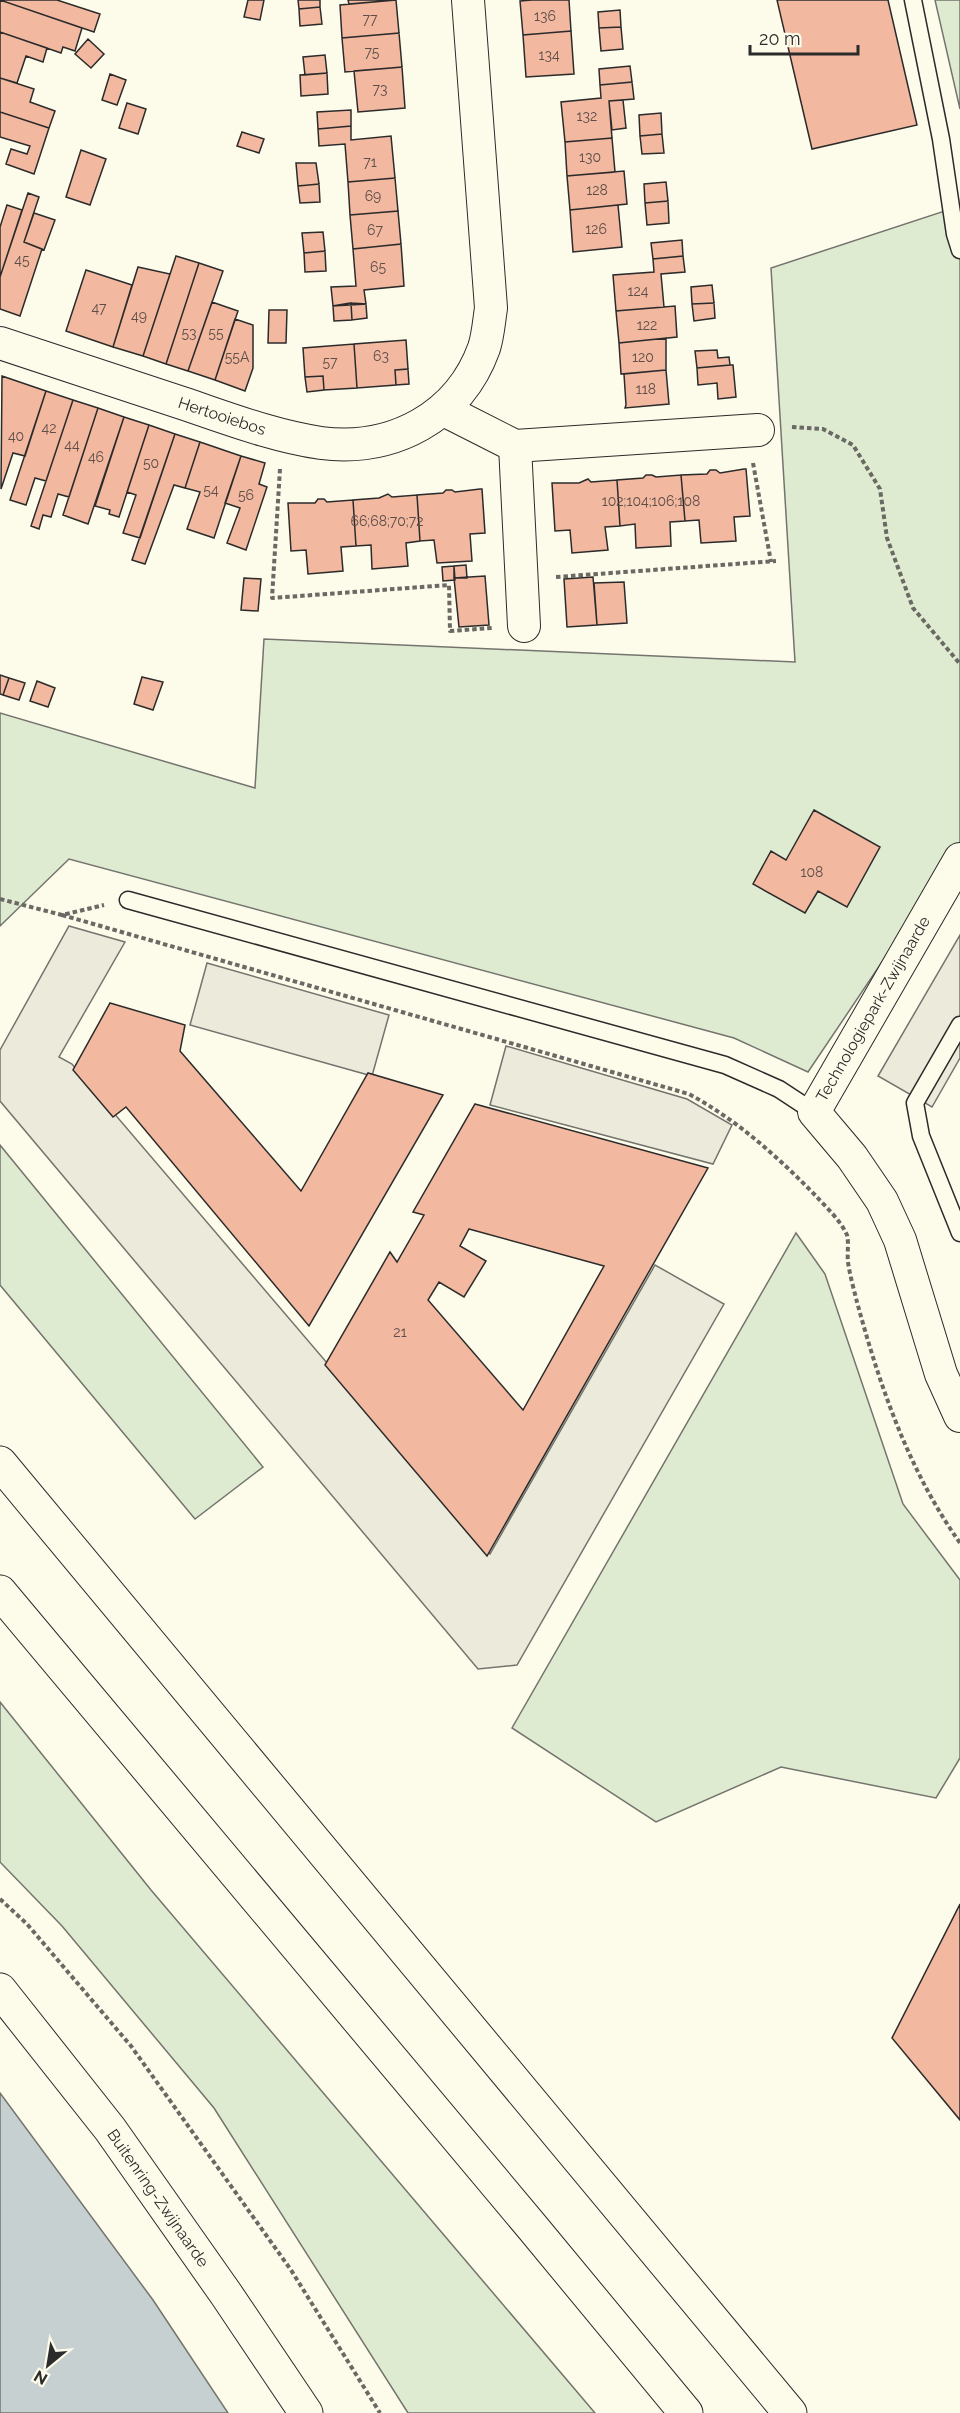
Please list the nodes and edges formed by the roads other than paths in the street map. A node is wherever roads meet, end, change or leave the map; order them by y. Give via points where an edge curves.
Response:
1 (468, 0) edge
2 (913, 0) edge
3 (960, 250) edge
4 (0, 343) edge
5 (444, 410) junction
6 (753, 430) road end
7 (515, 446) junction
8 (524, 626) road end
9 (960, 859) edge
10 (128, 900) road end
11 (960, 1025) edge
12 (814, 1112) junction
13 (960, 1233) edge
14 (960, 1416) edge
15 (0, 1463) edge
16 (0, 1592) edge
17 (0, 1990) edge
18 (110, 2130) junction
19 (306, 2413) edge
20 (329, 2413) edge
21 (686, 2413) edge
22 (790, 2413) edge

1 - 5 street, Hertooiebos via 491,308 485,347 468,382
2 - 3 lane
4 - 5 street, Hertooiebos via 287,436 323,443 367,442 409,432
5 - 7 street
6 - 7 street
7 - 8 street
9 - 12 street, Technologiepark-Zwijnaarde
10 - 12 lane via 725,1065 779,1089
11 - 13 lane via 915,1103 921,1136
12 - 14 street, Technologiepark-Zwijnaarde via 882,1201 900,1240 941,1374
15 - 22 highway
16 - 21 highway
17 - 18 highway, Buitenring-Zwijnaarde
18 - 19 highway, Buitenring-Zwijnaarde
18 - 20 highway

